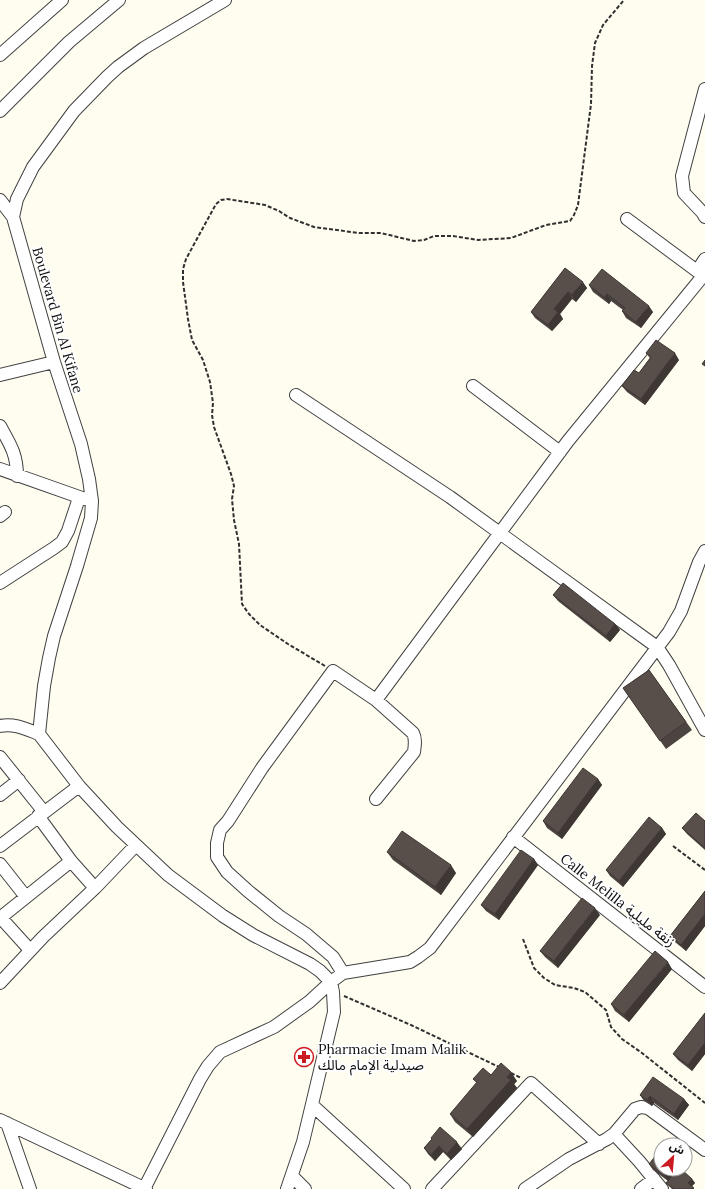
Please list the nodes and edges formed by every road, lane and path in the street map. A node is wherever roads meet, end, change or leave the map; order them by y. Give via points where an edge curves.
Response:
1 (62, 0) edge
2 (119, 0) edge
3 (225, 0) edge
4 (624, 0) edge
5 (0, 56) edge
6 (705, 89) edge
7 (0, 111) edge
8 (0, 200) edge
9 (12, 217) junction
10 (705, 217) edge
11 (627, 219) dead end
12 (705, 259) edge
13 (702, 275) edge
14 (54, 362) junction
15 (0, 375) edge
16 (473, 386) dead end
17 (296, 395) dead end
18 (0, 426) edge
19 (560, 452) junction
20 (0, 469) edge
21 (17, 476) junction
22 (79, 498) junction
23 (92, 501) junction
24 (499, 534) junction
25 (705, 551) edge
26 (0, 582) edge
27 (657, 647) junction
28 (333, 671) junction
29 (376, 700) junction
30 (0, 726) edge
31 (705, 730) edge
32 (40, 734) junction
33 (0, 757) edge
34 (18, 780) junction
35 (79, 786) junction
36 (0, 796) edge
37 (376, 798) dead end
38 (41, 814) junction
39 (513, 837) junction
40 (136, 845) junction
41 (0, 846) edge
42 (673, 846) dead end
43 (71, 861) junction
44 (0, 864) edge
45 (705, 870) edge
46 (94, 888) junction
47 (26, 897) junction
48 (0, 918) edge
49 (523, 939) dead end
50 (30, 950) junction
51 (343, 973) junction
52 (1, 979) edge
53 (332, 987) junction
54 (705, 987) edge
55 (504, 1070) edge
56 (510, 1073) edge
57 (531, 1083) junction
58 (705, 1103) edge
59 (312, 1105) junction
60 (3, 1121) edge
61 (614, 1134) junction
62 (599, 1144) junction
63 (705, 1150) edge
64 (292, 1176) junction
65 (654, 1179) junction
66 (392, 1185) edge
67 (30, 1189) edge
68 (145, 1189) edge
69 (287, 1189) edge
70 (305, 1189) edge
71 (404, 1189) edge
72 (432, 1189) edge
73 (526, 1189) edge
74 (640, 1189) edge
75 (662, 1189) edge

1 - 5 street
2 - 7 street via 69,42
3 - 9 street via 144,48 107,77 74,111 33,167
4 - 28 path via 603,25 595,43 591,104 578,205 570,221 546,225 511,238 478,240 434,236 414,241 381,233 314,227 265,205 227,199 216,204 186,259 183,282 192,340 203,360 210,382 214,427 234,486 232,499 239,544 242,604 260,624
6 - 10 street via 682,176 684,193
8 - 9 street, Boulevard Bin Al Kifane
9 - 14 street, Boulevard Bin Al Kifane
11 - 13 street
12 - 13 street
13 - 19 street
14 - 15 street
14 - 23 street, Boulevard Bin Al Kifane via 80,444
16 - 19 street
17 - 24 street via 450,497
18 - 21 street via 15,455
19 - 24 street
20 - 21 street
21 - 22 street
22 - 23 street
22 - 26 street via 62,542
23 - 32 street, Boulevard Bin Al Kifane via 91,518 49,658
24 - 27 street
24 - 29 street
25 - 27 street via 681,611
27 - 31 street
27 - 39 street
28 - 29 street
28 - 51 street via 220,830 217,857 227,872 243,886 329,953
29 - 37 street via 413,733 415,741 414,752
30 - 32 street via 15,726
32 - 35 street
33 - 34 street
34 - 36 street
34 - 38 street
35 - 38 street
35 - 40 street
38 - 41 street
38 - 43 street
39 - 51 street via 430,948 418,958 399,965
39 - 54 street, Calle Melilla زنقة مليلية
40 - 46 street
40 - 53 street via 168,875 223,916 253,935 310,964 320,971
42 - 45 path
43 - 46 street
43 - 47 street
44 - 47 street
46 - 50 street
47 - 48 street
48 - 50 street
49 - 58 path via 534,968 544,978 555,985 585,992 606,1010 611,1027 622,1039
50 - 52 street
51 - 53 street
53 - 55 path
53 - 59 street via 334,1012
53 - 68 street via 274,1026 220,1052 214,1058 200,1079
56 - 57 path
57 - 62 street
57 - 72 street
59 - 64 street
59 - 66 street
60 - 67 street
60 - 68 street
61 - 62 street
61 - 63 street via 635,1109 645,1107
61 - 65 street
62 - 73 street via 569,1159
64 - 69 street
64 - 70 street
65 - 74 street
65 - 75 street
66 - 71 street

